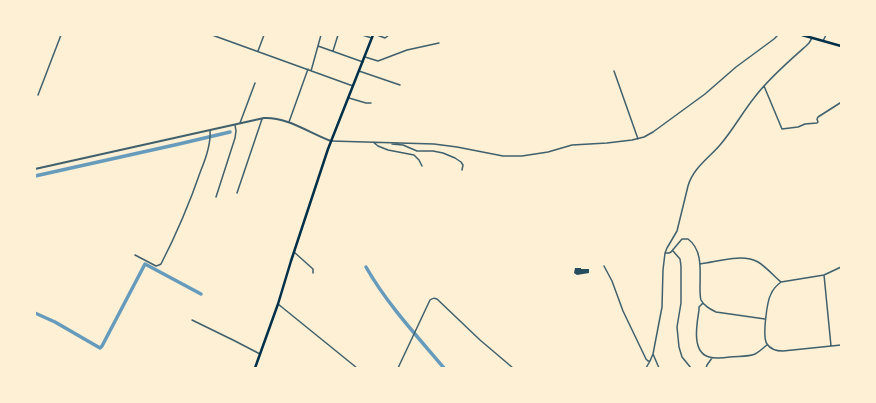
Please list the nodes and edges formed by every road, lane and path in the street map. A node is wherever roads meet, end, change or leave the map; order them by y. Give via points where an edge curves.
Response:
1 (61, 35) edge
2 (212, 35) edge
3 (264, 35) edge
4 (322, 35) edge
5 (338, 35) edge
6 (362, 35) edge
7 (377, 35) edge
8 (389, 35) edge
9 (778, 35) edge
10 (802, 35) edge
11 (826, 35) edge
12 (372, 37) edge
13 (812, 38) junction
14 (823, 41) junction
15 (439, 43) dead end
16 (318, 46) junction
17 (841, 46) edge
18 (258, 51) junction
19 (333, 51) junction
20 (365, 57) junction
21 (363, 62) junction
22 (308, 69) junction
23 (312, 71) junction
24 (359, 71) junction
25 (614, 71) dead end
26 (256, 83) dead end
27 (400, 85) dead end
28 (353, 86) junction
29 (764, 86) junction
30 (38, 95) dead end
31 (349, 98) junction
32 (371, 103) dead end
33 (840, 103) edge
34 (262, 119) junction
35 (288, 122) junction
36 (240, 123) junction
37 (235, 124) junction
38 (210, 133) junction
39 (638, 139) junction
40 (331, 141) junction
41 (373, 142) junction
42 (390, 142) junction
43 (422, 166) dead end
44 (35, 169) edge
45 (462, 170) dead end
46 (237, 193) dead end
47 (216, 197) dead end
48 (673, 251) junction
49 (294, 252) junction
50 (665, 253) junction
51 (135, 255) dead end
52 (700, 264) junction
53 (604, 266) dead end
54 (841, 267) edge
55 (313, 273) dead end
56 (824, 275) junction
57 (782, 282) junction
58 (703, 303) junction
59 (278, 304) junction
60 (192, 320) dead end
61 (766, 320) junction
62 (767, 344) junction
63 (841, 345) edge
64 (831, 346) junction
65 (260, 354) junction
66 (653, 354) junction
67 (712, 358) junction
68 (650, 360) junction
69 (255, 368) edge
70 (357, 368) edge
71 (398, 368) edge
72 (513, 368) edge
73 (646, 368) edge
74 (659, 368) edge
75 (691, 368) edge
76 (706, 368) edge

1 - 30 street
2 - 18 street
3 - 18 street
4 - 16 street
5 - 19 street
6 - 12 street
7 - 8 street via 385,38
9 - 39 street via 705,94 653,132
10 - 13 main road
11 - 14 street
12 - 20 main road
13 - 14 main road
13 - 29 street
14 - 17 main road
15 - 20 street via 407,50 378,61
16 - 19 street
16 - 23 street
18 - 22 street
19 - 21 street
20 - 21 main road
21 - 24 main road
22 - 23 street
22 - 35 street
23 - 28 street
24 - 27 street
24 - 28 main road
25 - 39 street
26 - 36 street
28 - 31 main road
29 - 33 street via 783,130 816,123 818,117
29 - 50 street via 719,146 692,175 677,230
31 - 32 street
31 - 40 main road
34 - 35 street via 273,118
34 - 36 street
34 - 46 street
35 - 40 street
36 - 37 street
37 - 38 street
37 - 47 street via 236,131
38 - 44 street
38 - 51 street via 210,144 198,179 161,264 155,265
39 - 42 street via 572,145 518,157 457,146
40 - 41 street
40 - 49 main road
41 - 42 street
41 - 43 street via 388,150 414,156
42 - 45 street via 417,151 446,154 462,162
48 - 50 street
48 - 52 street via 682,239 688,239 697,248
48 - 75 street via 682,266 681,303 677,327 679,347 682,357
49 - 55 street via 313,269
49 - 59 main road
50 - 66 street via 662,307
52 - 57 street via 748,258 758,262
52 - 58 street via 700,296
53 - 68 street via 646,359
54 - 56 street
56 - 57 street
56 - 64 street
57 - 61 street via 774,288 770,296
58 - 61 street via 716,312
58 - 67 street via 699,307 696,337 702,353
59 - 65 main road
59 - 70 street
60 - 65 street
61 - 62 street via 764,334
62 - 64 street via 775,350 784,351
62 - 67 street via 755,354 748,356
63 - 64 street
65 - 69 main road
66 - 68 street
66 - 74 street
67 - 76 street
68 - 73 street
71 - 72 street via 432,298 437,299

